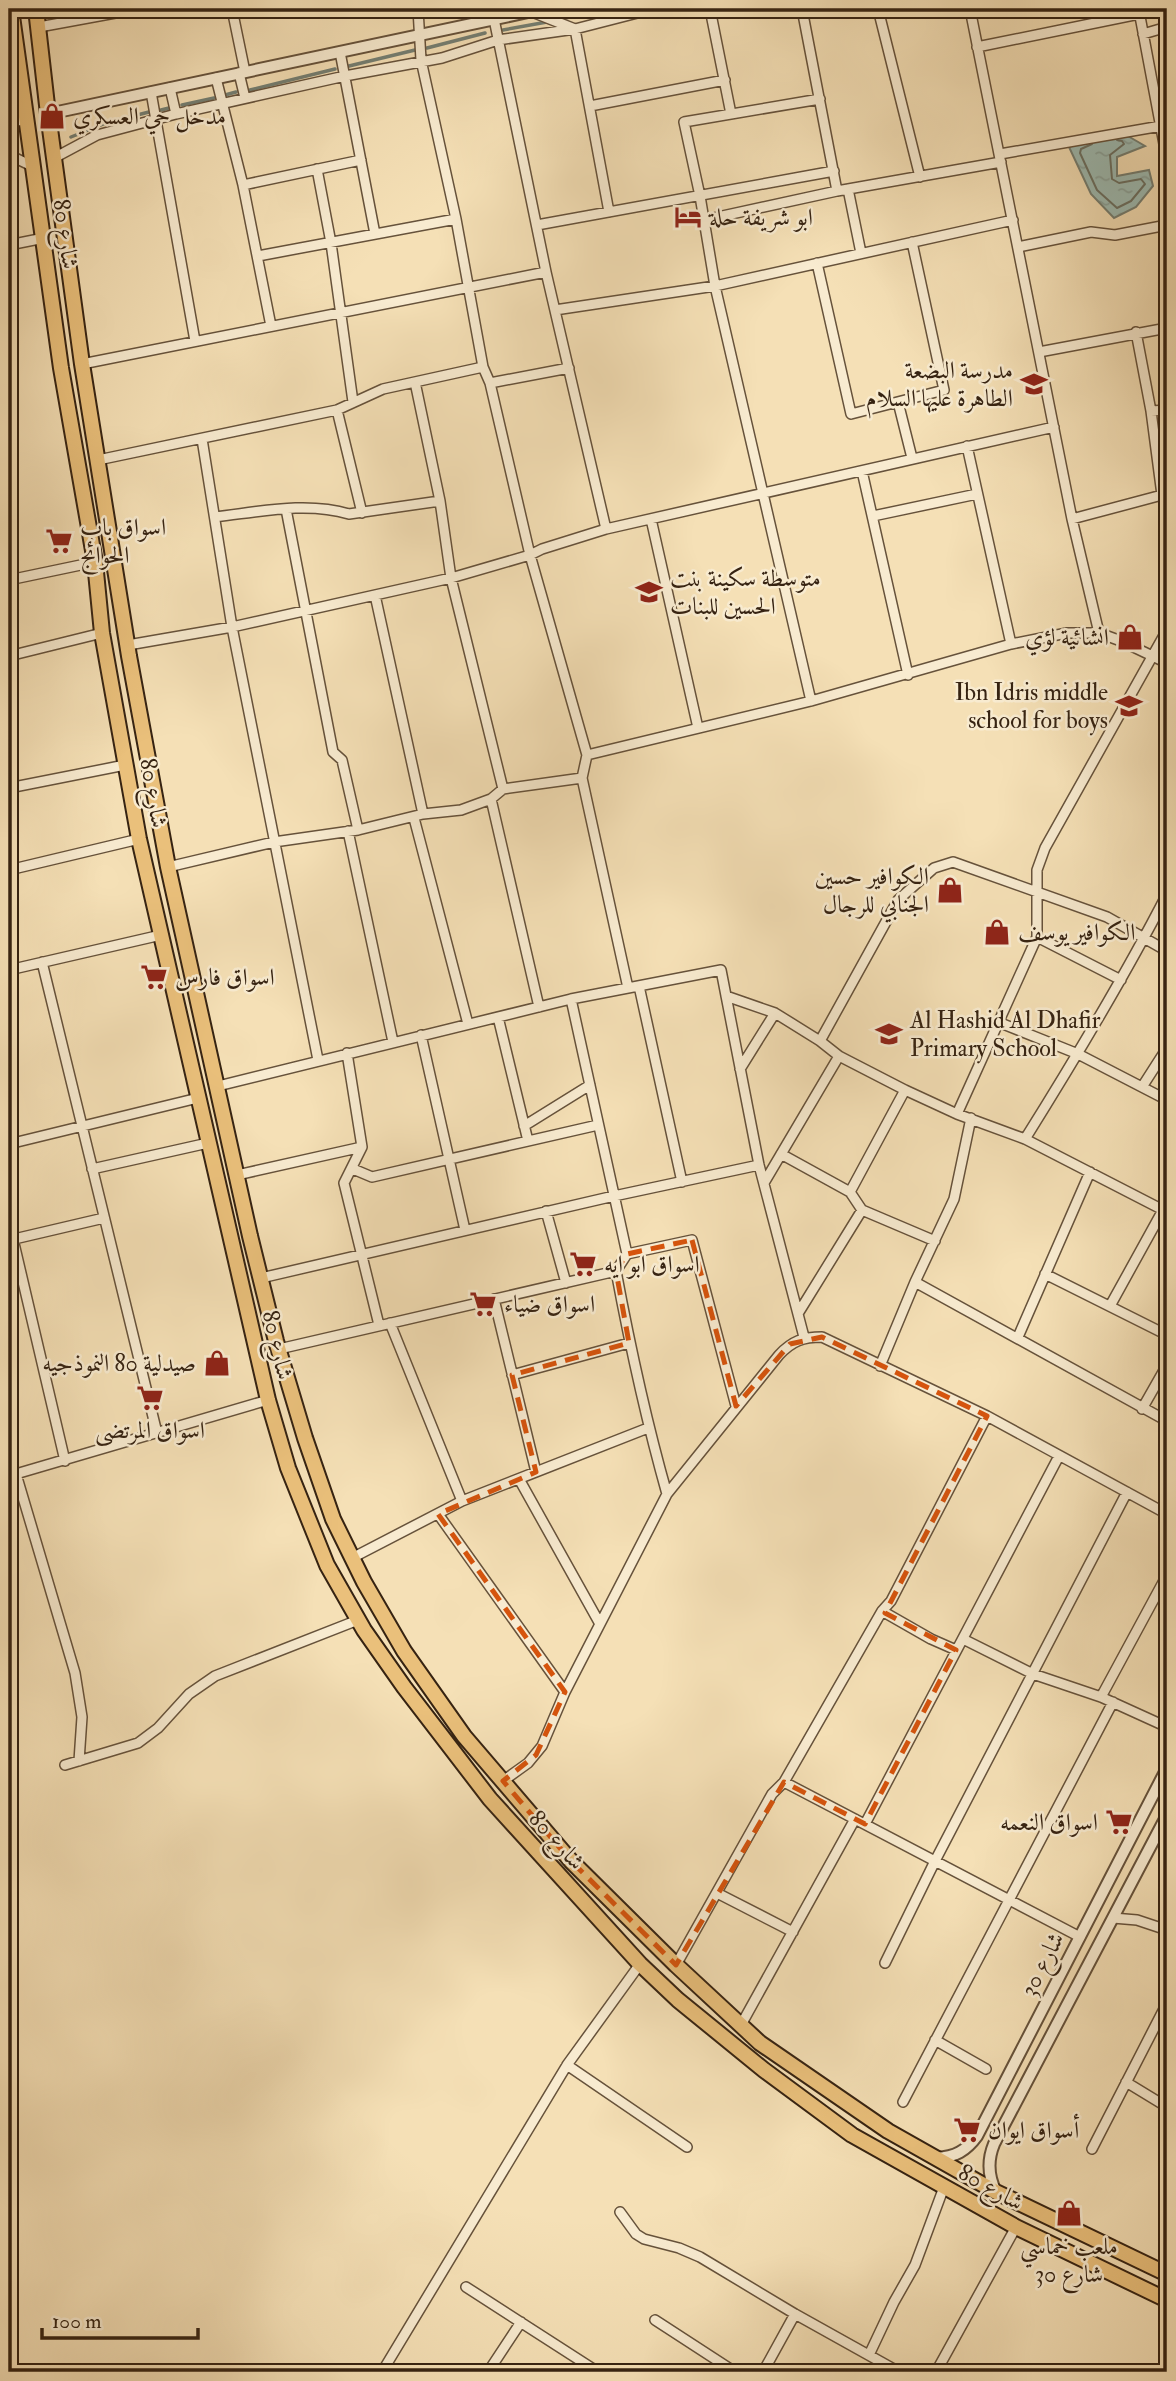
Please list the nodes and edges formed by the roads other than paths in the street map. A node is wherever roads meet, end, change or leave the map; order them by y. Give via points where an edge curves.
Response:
1 (11, 9) edge
2 (36, 9) edge
3 (136, 9) edge
4 (232, 9) edge
5 (418, 9) edge
6 (653, 9) edge
7 (710, 9) edge
8 (802, 9) edge
9 (878, 9) edge
10 (970, 9) edge
11 (536, 10) edge
12 (1139, 11) edge
13 (494, 19) junction
14 (39, 27) junction
15 (1167, 27) edge
16 (575, 29) junction
17 (1143, 34) junction
18 (421, 36) junction
19 (498, 40) junction
20 (977, 47) junction
21 (340, 52) junction
22 (421, 60) junction
23 (242, 73) junction
24 (345, 76) junction
25 (216, 78) junction
26 (724, 80) junction
27 (170, 88) junction
28 (150, 92) junction
29 (245, 98) junction
30 (820, 99) junction
31 (222, 103) junction
32 (590, 106) junction
33 (48, 114) junction
34 (176, 114) junction
35 (731, 114) junction
36 (27, 118) junction
37 (156, 119) junction
38 (9, 124) edge
39 (1161, 126) junction
40 (9, 155) edge
41 (54, 158) junction
42 (1001, 158) junction
43 (361, 160) junction
44 (1167, 160) edge
45 (34, 167) junction
46 (317, 169) junction
47 (834, 171) junction
48 (920, 177) junction
49 (243, 184) junction
50 (848, 189) junction
51 (837, 191) junction
52 (700, 196) junction
53 (609, 212) junction
54 (456, 219) junction
55 (704, 220) junction
56 (1013, 220) junction
57 (537, 225) junction
58 (1167, 225) edge
59 (375, 234) junction
60 (44, 238) junction
61 (912, 242) junction
62 (331, 243) junction
63 (9, 245) edge
64 (1018, 247) junction
65 (861, 253) junction
66 (258, 256) junction
67 (817, 263) junction
68 (546, 272) junction
69 (715, 286) junction
70 (468, 288) junction
71 (555, 310) junction
72 (341, 314) junction
73 (271, 326) junction
74 (1167, 328) edge
75 (1136, 332) junction
76 (195, 341) junction
77 (1039, 352) junction
78 (82, 364) junction
79 (483, 367) junction
80 (569, 368) junction
81 (415, 382) junction
82 (490, 383) junction
83 (353, 402) junction
84 (898, 402) junction
85 (337, 410) junction
86 (1167, 410) edge
87 (1151, 411) junction
88 (1054, 427) junction
89 (202, 439) junction
90 (967, 446) junction
91 (912, 458) junction
92 (98, 460) junction
93 (862, 471) junction
94 (761, 492) junction
95 (977, 495) junction
96 (1165, 498) edge
97 (440, 500) junction
98 (286, 509) junction
99 (362, 513) junction
100 (873, 516) junction
101 (215, 517) junction
102 (651, 519) junction
103 (1072, 519) junction
104 (606, 529) junction
105 (530, 555) junction
106 (95, 562) junction
107 (450, 578) junction
108 (9, 580) edge
109 (375, 595) junction
110 (304, 609) junction
111 (232, 627) junction
112 (1167, 630) edge
113 (102, 633) junction
114 (1099, 634) junction
115 (1012, 644) junction
116 (128, 645) junction
117 (9, 656) edge
118 (1153, 656) junction
119 (1167, 663) edge
120 (908, 675) junction
121 (811, 701) junction
122 (698, 728) junction
123 (587, 755) junction
124 (125, 765) junction
125 (582, 778) junction
126 (9, 788) edge
127 (503, 789) junction
128 (491, 799) junction
129 (419, 816) junction
130 (353, 830) junction
131 (139, 839) junction
132 (274, 842) junction
133 (168, 867) junction
134 (9, 870) edge
135 (1036, 892) junction
136 (1167, 894) edge
137 (176, 902) junction
138 (155, 909) junction
139 (161, 935) junction
140 (1037, 937) junction
141 (1145, 938) junction
142 (1167, 951) edge
143 (188, 956) junction
144 (42, 962) junction
145 (167, 962) junction
146 (9, 970) edge
147 (1121, 980) junction
148 (639, 986) junction
149 (628, 988) junction
150 (726, 996) junction
151 (571, 999) junction
152 (540, 1007) junction
153 (775, 1013) junction
154 (498, 1017) junction
155 (998, 1023) junction
156 (468, 1024) junction
157 (421, 1035) junction
158 (820, 1041) junction
159 (393, 1042) junction
160 (1167, 1048) edge
161 (347, 1054) junction
162 (1078, 1054) junction
163 (839, 1056) junction
164 (318, 1060) junction
165 (740, 1069) junction
166 (590, 1085) junction
167 (218, 1086) junction
168 (1142, 1087) junction
169 (905, 1090) junction
170 (198, 1098) junction
171 (1167, 1100) edge
172 (957, 1114) junction
173 (971, 1118) junction
174 (598, 1125) junction
175 (82, 1126) junction
176 (524, 1126) junction
177 (1025, 1139) junction
178 (528, 1141) junction
179 (208, 1143) junction
180 (9, 1144) edge
181 (362, 1147) junction
182 (781, 1154) junction
183 (449, 1158) junction
184 (759, 1165) junction
185 (92, 1169) junction
186 (353, 1169) junction
187 (1090, 1172) junction
188 (237, 1175) junction
189 (682, 1182) junction
190 (764, 1183) junction
191 (850, 1192) junction
192 (614, 1196) junction
193 (862, 1210) junction
194 (546, 1211) junction
195 (1165, 1211) edge
196 (104, 1217) junction
197 (466, 1230) junction
198 (11, 1240) edge
199 (934, 1241) junction
200 (361, 1254) junction
201 (627, 1254) junction
202 (616, 1271) junction
203 (1045, 1275) junction
204 (261, 1278) junction
205 (915, 1282) junction
206 (566, 1283) junction
207 (494, 1299) junction
208 (1110, 1306) junction
209 (799, 1312) junction
210 (390, 1323) junction
211 (380, 1325) junction
212 (1167, 1335) edge
213 (1018, 1337) junction
214 (804, 1338) junction
215 (629, 1343) junction
216 (279, 1349) junction
217 (1167, 1365) edge
218 (880, 1366) junction
219 (512, 1375) junction
220 (268, 1400) junction
221 (736, 1406) junction
222 (1142, 1409) junction
223 (987, 1416) junction
224 (1167, 1421) edge
225 (648, 1428) junction
226 (157, 1433) junction
227 (1059, 1456) junction
228 (65, 1461) junction
229 (536, 1472) junction
230 (13, 1475) edge
231 (519, 1479) junction
232 (1127, 1493) junction
233 (667, 1494) junction
234 (462, 1501) junction
235 (438, 1514) junction
236 (1167, 1514) edge
237 (352, 1558) junction
238 (1167, 1575) edge
239 (882, 1611) junction
240 (358, 1620) junction
241 (600, 1624) junction
242 (963, 1639) junction
243 (956, 1650) junction
244 (1033, 1674) junction
245 (565, 1692) junction
246 (1101, 1697) junction
247 (1113, 1702) junction
248 (1167, 1727) edge
249 (79, 1761) junction
250 (65, 1765) dead end
251 (1167, 1768) edge
252 (503, 1781) junction
253 (784, 1782) junction
254 (1167, 1815) edge
255 (855, 1819) junction
256 (865, 1824) junction
257 (935, 1861) junction
258 (717, 1893) junction
259 (1009, 1899) junction
260 (1113, 1918) junction
261 (1167, 1930) edge
262 (793, 1932) junction
263 (1080, 1937) junction
264 (885, 1963) dead end
265 (640, 1964) junction
266 (676, 1965) junction
267 (1167, 2003) edge
268 (1163, 2019) edge
269 (741, 2025) junction
270 (935, 2040) junction
271 (567, 2065) junction
272 (986, 2069) dead end
273 (1126, 2082) junction
274 (903, 2102) dead end
275 (1167, 2107) edge
276 (971, 2144) junction
277 (687, 2147) dead end
278 (1092, 2148) dead end
279 (990, 2153) junction
280 (936, 2158) junction
281 (944, 2187) junction
282 (996, 2192) junction
283 (620, 2212) dead end
284 (1016, 2227) junction
285 (1167, 2274) edge
286 (466, 2287) dead end
287 (1167, 2300) edge
288 (795, 2314) junction
289 (655, 2320) dead end
290 (521, 2322) junction
291 (869, 2355) junction
292 (382, 2372) edge
293 (488, 2372) edge
294 (598, 2372) edge
295 (735, 2372) edge
296 (763, 2372) edge
297 (899, 2372) edge
298 (936, 2372) edge

1 - 36 main road, شارع 80
2 - 14 main road, شارع 80
3 - 14 street
4 - 23 street
5 - 18 street
6 - 16 street
7 - 26 street
8 - 30 street
9 - 48 street
10 - 20 street
11 - 13 street
11 - 16 street
12 - 17 street
12 - 20 street
13 - 18 street
13 - 19 street
14 - 33 main road, شارع 80
15 - 17 street
16 - 19 street
16 - 32 street
17 - 39 street
18 - 21 street
18 - 22 street
19 - 22 street
19 - 57 street
20 - 42 street
21 - 23 street
21 - 24 street
22 - 24 street
22 - 54 street
23 - 25 street
23 - 29 street
24 - 29 street
24 - 43 street
25 - 27 street
25 - 31 street
26 - 32 street
26 - 35 street
27 - 28 street
27 - 34 street
28 - 33 street
28 - 37 street
29 - 31 street
30 - 35 street
30 - 47 street
31 - 34 street
31 - 49 street
32 - 53 street
33 - 41 main road, شارع 80
34 - 37 street
35 - 52 street via 684,122
36 - 38 street
36 - 45 main road, شارع 80
37 - 41 street via 97,135
37 - 76 street
39 - 42 street
39 - 44 street
40 - 45 street
41 - 78 main road, شارع 80
42 - 48 street
42 - 56 street
43 - 46 street
43 - 59 street
45 - 60 main road, شارع 80
46 - 49 street
46 - 62 street
47 - 51 street
47 - 52 street
48 - 50 street
49 - 66 street
50 - 51 street
50 - 65 street
51 - 55 street
52 - 53 street
52 - 55 street
53 - 57 street
54 - 59 street
54 - 70 street
55 - 69 street
56 - 61 street
56 - 64 street
57 - 68 street
58 - 64 street via 1115,235 1091,232
59 - 62 street
60 - 63 street
60 - 106 main road, شارع 80
61 - 65 street
61 - 84 street via 944,390
62 - 66 street
62 - 72 street
64 - 77 street
65 - 67 street
66 - 73 street
67 - 69 street
67 - 84 street via 851,414
68 - 70 street
68 - 71 street
69 - 71 street
69 - 94 street
70 - 72 street
70 - 79 street
71 - 80 street
72 - 73 street
72 - 83 street
73 - 76 street
74 - 75 street
75 - 77 street
75 - 87 street
76 - 78 street
77 - 88 street
78 - 92 main road, شارع 80
79 - 81 street
79 - 82 street
80 - 82 street
80 - 104 street
81 - 83 street
81 - 97 street
82 - 105 street
83 - 85 street
84 - 91 street
85 - 89 street
85 - 99 street
86 - 87 street
87 - 96 street
88 - 90 street
88 - 103 street
89 - 92 street
89 - 101 street
90 - 91 street
90 - 95 street
91 - 93 street
92 - 116 main road, شارع 80
93 - 94 street
93 - 100 street
94 - 102 street
94 - 121 street
95 - 100 street
95 - 115 street
96 - 103 street
97 - 99 street
97 - 107 street
98 - 99 street
98 - 101 street
98 - 110 street
100 - 120 street
101 - 111 street
102 - 104 street
102 - 122 street
103 - 114 street
104 - 105 street
105 - 107 street
105 - 123 street
106 - 108 street
106 - 113 main road, شارع 80
107 - 109 street
107 - 127 street
109 - 110 street
109 - 129 street
110 - 111 street
110 - 130 street via 333,752 342,760
111 - 116 street
111 - 132 street
112 - 118 street
113 - 117 street
113 - 124 main road, شارع 80
114 - 115 street via 1067,634
114 - 118 street
115 - 120 street
116 - 133 main road, شارع 80
118 - 119 street
118 - 135 street via 1045,848
120 - 121 street
121 - 122 street
122 - 123 street
123 - 125 street
124 - 126 street
124 - 131 main road, شارع 80
125 - 127 street
125 - 149 street
127 - 128 street
128 - 129 street via 461,810
128 - 152 street
129 - 130 street
129 - 156 street
130 - 132 street
130 - 159 street
131 - 134 street
131 - 138 main road, شارع 80
132 - 133 street
132 - 164 street
133 - 137 main road, شارع 80
135 - 140 street
135 - 141 street via 1107,917
135 - 158 street via 953,862 934,868 898,900
136 - 141 street
137 - 138 main road via 171,912
137 - 143 main road, شارع 80
138 - 139 main road, شارع 80
139 - 144 street
139 - 145 main road, شارع 80
140 - 147 street
140 - 155 street
141 - 142 street
141 - 147 street
143 - 145 main road via 175,950
143 - 167 main road, شارع 80
144 - 146 street
144 - 175 street
145 - 170 main road, شارع 80
147 - 162 street
148 - 149 street
148 - 150 street via 721,970
148 - 189 street
149 - 151 street
150 - 153 street
150 - 165 street
151 - 152 street
151 - 166 street
152 - 154 street
153 - 158 street
153 - 165 street
154 - 156 street
154 - 176 street
155 - 162 street
155 - 172 street
156 - 157 street
157 - 159 street
157 - 183 street
158 - 163 street
159 - 161 street
160 - 168 street
161 - 164 street
161 - 181 street
162 - 168 street
162 - 177 street
163 - 169 street
163 - 182 street
164 - 167 street
165 - 184 street
166 - 174 street
166 - 176 street
167 - 188 main road, شارع 80
168 - 171 street
169 - 172 street
169 - 191 street
170 - 175 street
170 - 179 main road, شارع 80
172 - 173 street
173 - 177 street
173 - 199 street via 954,1199
174 - 178 street
174 - 192 street
175 - 180 street
175 - 185 street
176 - 178 street
177 - 187 street
178 - 183 street
179 - 185 street
179 - 220 main road, شارع 80
181 - 186 street
181 - 188 street
182 - 190 street
182 - 191 street
183 - 186 street via 372,1177
183 - 197 street
184 - 189 street
184 - 190 street
185 - 196 street
186 - 200 street via 344,1183
187 - 195 street
187 - 203 street
188 - 204 main road, شارع 80
189 - 192 street
190 - 209 street
191 - 193 street
192 - 194 street
192 - 201 street
193 - 199 street
193 - 209 street
194 - 197 street
194 - 206 street
195 - 208 street
196 - 198 street
196 - 226 street
197 - 200 street
198 - 228 street
199 - 205 street
200 - 204 street
200 - 211 street
201 - 202 street
201 - 221 street via 692,1240
202 - 206 street
202 - 215 street
203 - 208 street
203 - 213 street
204 - 216 main road, شارع 80
205 - 213 street
205 - 218 street
206 - 207 street
207 - 210 street
207 - 219 street
208 - 212 street
209 - 214 street
210 - 211 street
210 - 234 street
211 - 216 street
213 - 222 street
214 - 218 street via 822,1338
214 - 221 street via 779,1355
215 - 219 street
215 - 225 street
216 - 237 main road, شارع 80 via 304,1438
217 - 222 street
218 - 223 street
219 - 229 street
220 - 226 street
220 - 240 main road, شارع 80 via 317,1541
221 - 233 street
222 - 224 street
223 - 227 street
223 - 239 street
225 - 229 street
225 - 233 street
226 - 228 street
227 - 232 street
227 - 242 street
228 - 230 street
229 - 231 street
230 - 249 street via 78,1684 82,1717
231 - 234 street
231 - 241 street
232 - 236 street
232 - 244 street
233 - 241 street
234 - 235 street
235 - 237 street
235 - 245 street
237 - 252 main road, شارع 80 via 404,1651 464,1736
238 - 246 street
239 - 243 street
239 - 253 street
240 - 249 street via 215,1676 138,1743
240 - 265 main road, شارع 80 via 490,1799
241 - 245 street
242 - 243 street
242 - 244 street
243 - 256 street
244 - 246 street
244 - 257 street
245 - 252 street via 536,1755
246 - 247 street
247 - 248 street
247 - 259 street
249 - 250 street
251 - 263 street, شارع 30
252 - 266 main road, شارع 80 via 571,1861
253 - 255 street
253 - 258 street via 772,1794
254 - 260 street, شارع 30
255 - 256 street
255 - 262 street
256 - 257 street
257 - 259 street
257 - 264 street
258 - 262 street
258 - 266 street
259 - 263 street
259 - 270 street
260 - 261 street
260 - 279 street, شارع 30
262 - 269 street
263 - 276 street, شارع 30
265 - 271 street
265 - 281 main road, شارع 80 via 764,2070 841,2127
266 - 269 main road, شارع 80
267 - 268 street
268 - 273 street
269 - 280 main road, شارع 80 via 877,2124
270 - 272 street
270 - 274 street
271 - 277 street
271 - 292 street
273 - 275 street
273 - 278 street
276 - 279 street via 978,2153
276 - 280 street via 956,2155
279 - 282 street via 989,2173
280 - 282 main road, شارع 80
281 - 284 main road, شارع 80
281 - 291 street via 915,2265
282 - 285 main road, شارع 80
283 - 288 street via 643,2239 690,2252
284 - 287 main road, شارع 80
284 - 298 street
286 - 290 street
288 - 291 street
288 - 296 street
289 - 295 street
290 - 293 street
290 - 294 street
291 - 297 street

